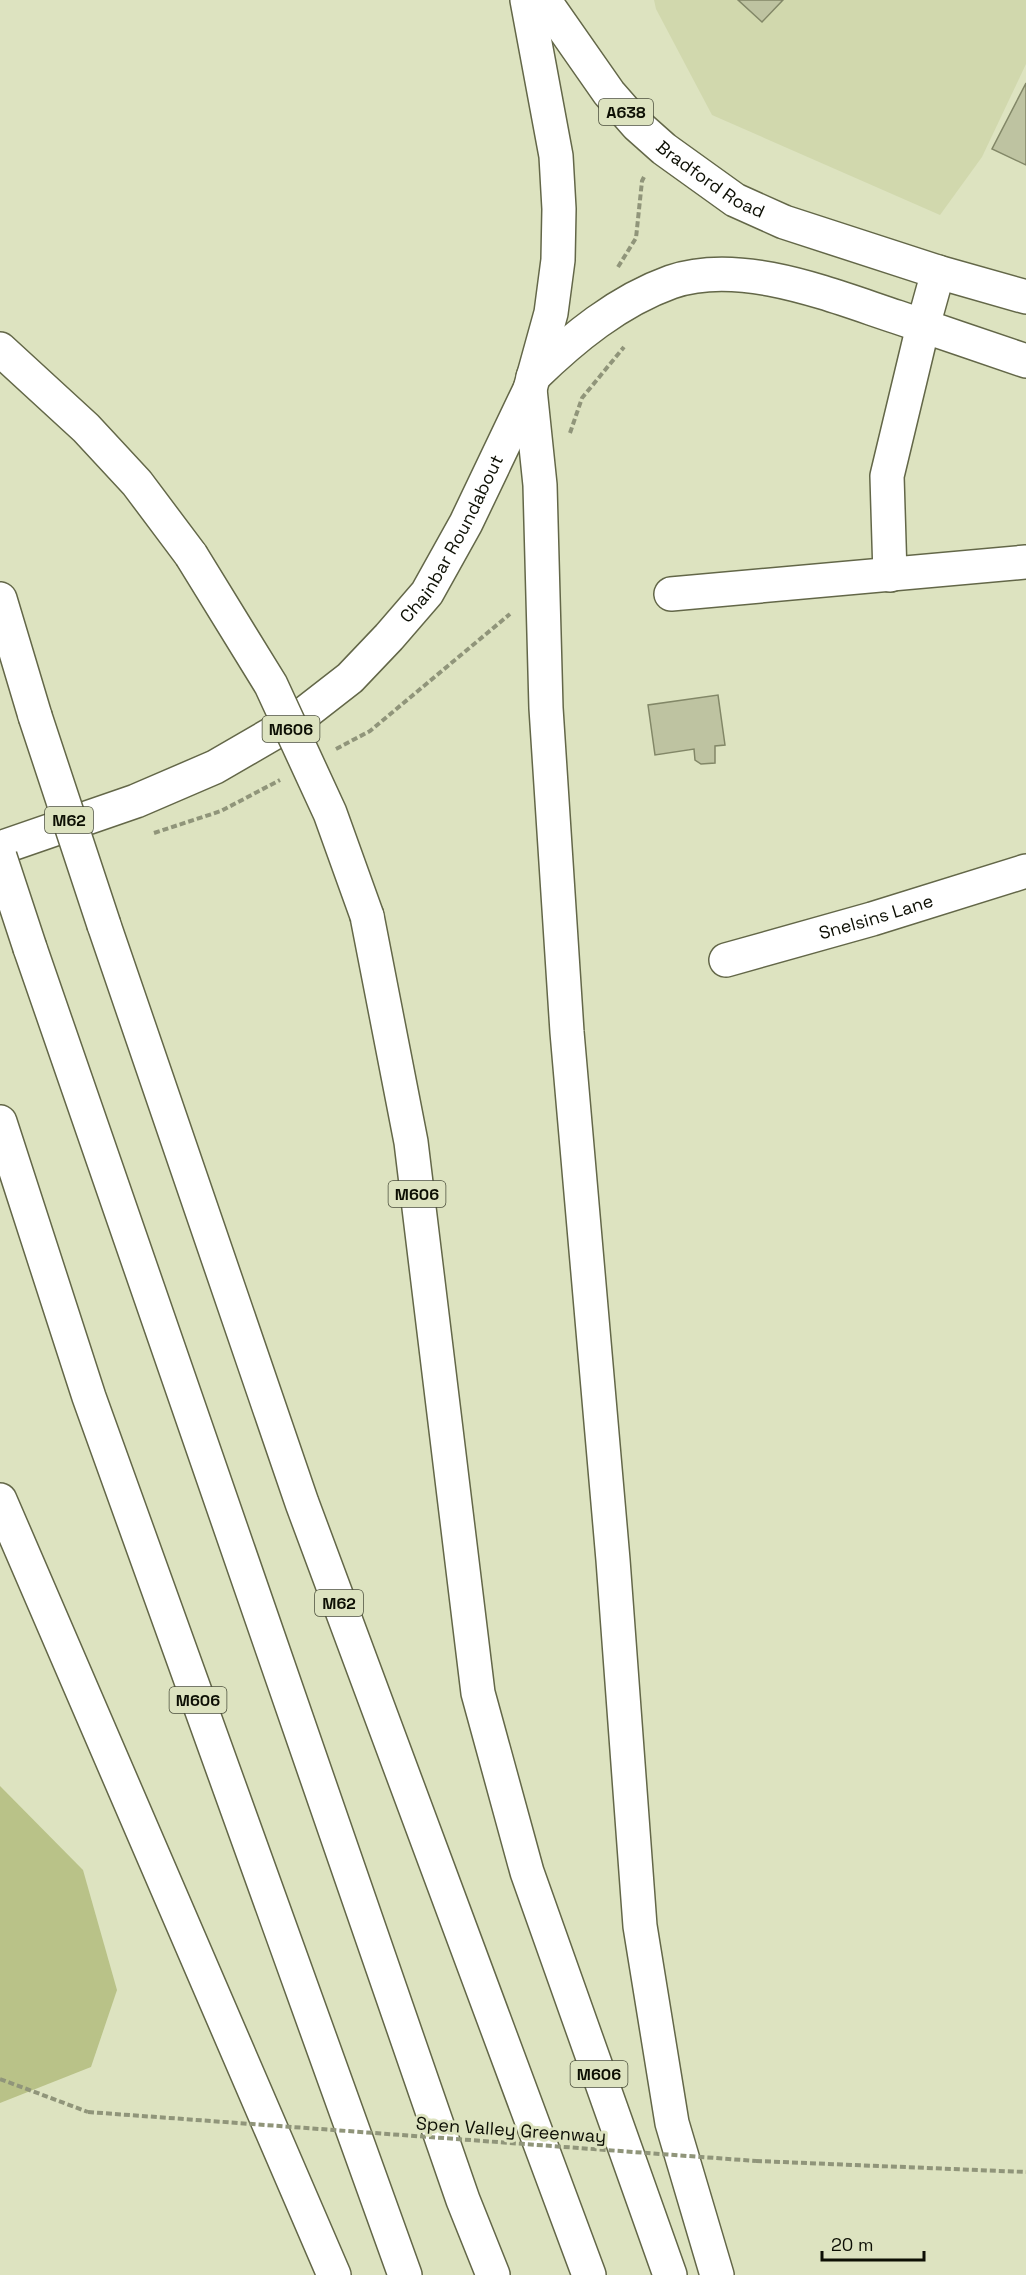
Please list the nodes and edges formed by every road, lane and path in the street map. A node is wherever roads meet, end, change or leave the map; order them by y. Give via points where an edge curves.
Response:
1 (527, 0) edge
2 (544, 0) edge
3 (664, 148) junction
4 (938, 272) junction
5 (1026, 297) edge
6 (622, 306) junction
7 (923, 326) junction
8 (0, 349) edge
9 (1026, 361) edge
10 (531, 383) junction
11 (1026, 562) edge
12 (890, 575) junction
13 (671, 594) dead end
14 (0, 599) edge
15 (0, 848) edge
16 (0, 857) edge
17 (1026, 871) edge
18 (726, 960) dead end
19 (0, 1122) edge
20 (0, 1500) edge
21 (0, 2079) edge
22 (1026, 2172) edge
23 (334, 2275) edge
24 (405, 2275) edge
25 (493, 2275) edge
26 (589, 2275) edge
27 (670, 2275) edge
28 (717, 2275) edge

1 - 10 main road, Chainbar Roundabout via 556,156 560,209 551,313
2 - 3 main road, Bradford Road / A638 via 609,93
3 - 4 main road, Bradford Road / A638 via 735,200 784,222
3 - 6 path via 642,181 636,238 610,279
4 - 5 main road, Bradford Road / A638
4 - 7 main road
6 - 7 main road via 673,282 708,275 742,275 784,282
6 - 10 main road via 559,351
7 - 9 main road
7 - 12 main road via 887,476
8 - 27 main road, M606, bridge via 86,428 137,483 191,555 271,685 330,813 367,916 411,1142 478,1693 527,1872
10 - 15 main road, Chainbar Roundabout via 466,523 427,593 350,678 296,720 215,767 136,801
10 - 28 main road via 540,486 546,708 567,1032 640,1926 672,2123
11 - 12 main road
12 - 13 main road
14 - 26 main road, M62, bridge via 104,925 302,1503
16 - 25 main road, bridge via 463,2200
17 - 18 main road, Snelsins Lane
19 - 24 main road, M606 via 89,1397
20 - 23 main road
21 - 22 path, Spen Valley Greenway, bridge via 88,2112 756,2161

